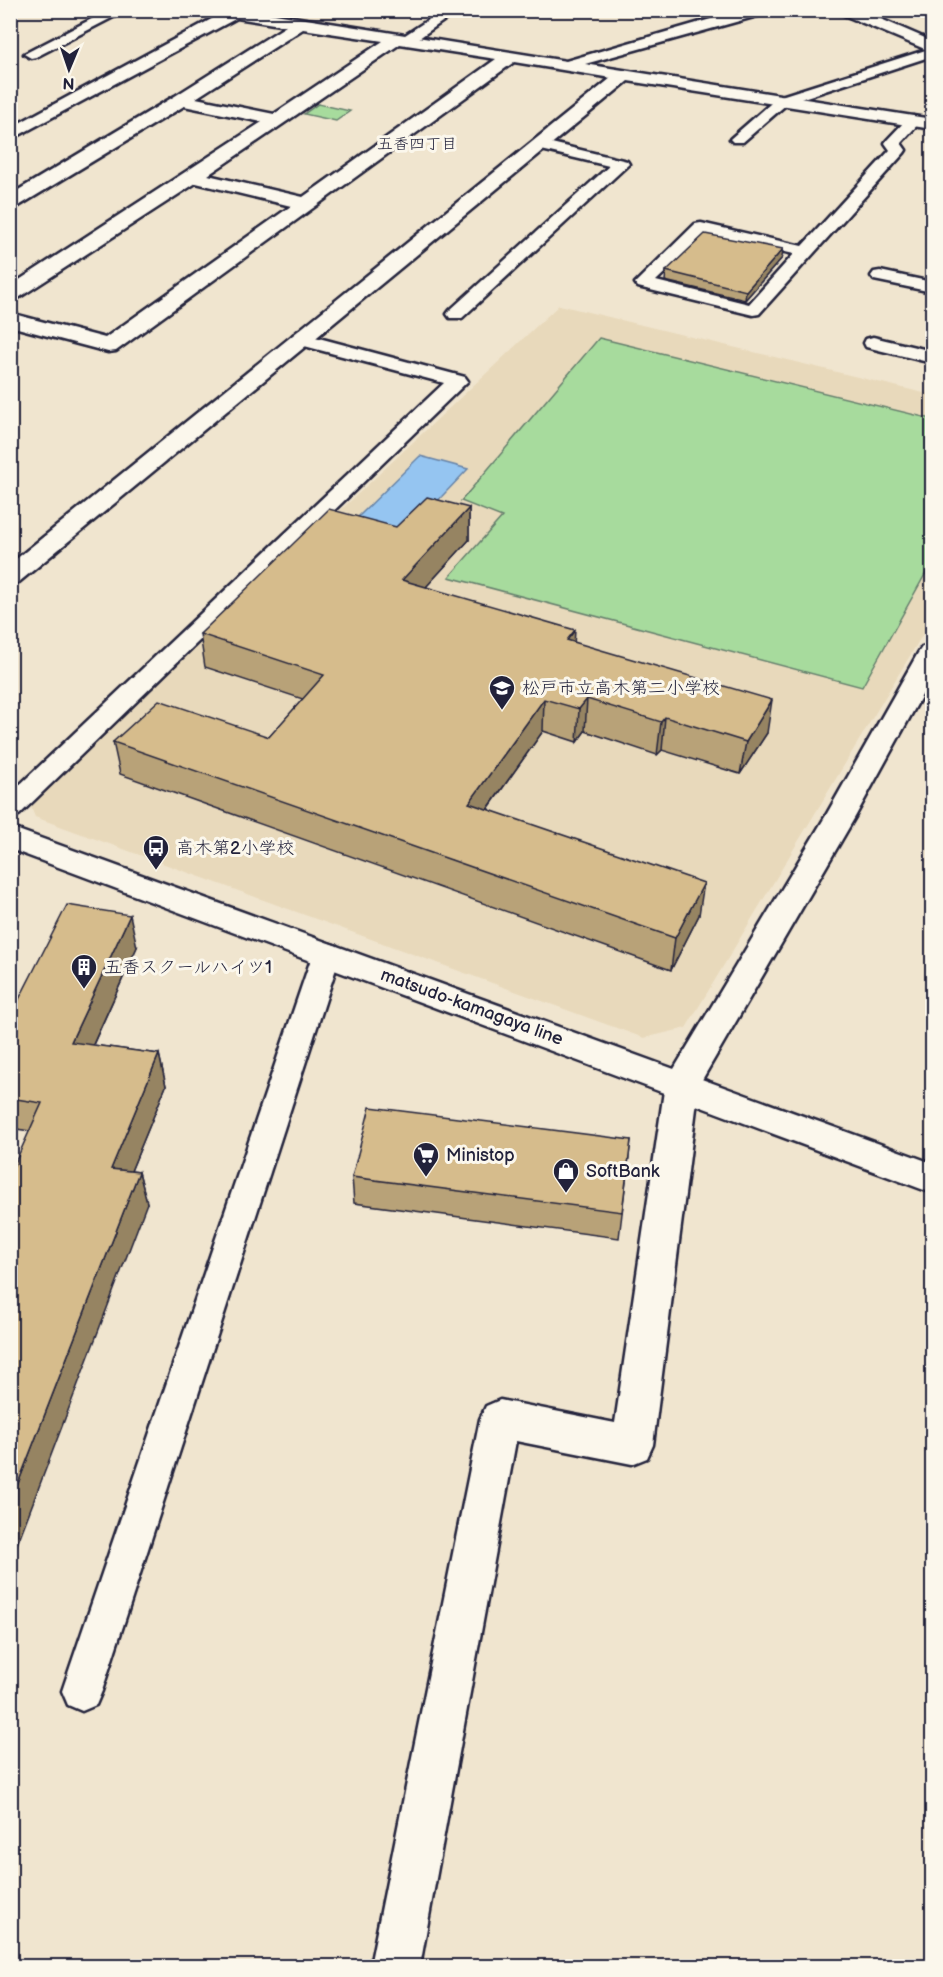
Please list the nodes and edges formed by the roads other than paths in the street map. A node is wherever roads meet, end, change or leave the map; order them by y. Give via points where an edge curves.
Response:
1 (121, 10) edge
2 (453, 10) edge
3 (762, 10) edge
4 (889, 10) edge
5 (226, 12) edge
6 (850, 12) edge
7 (301, 23) junction
8 (402, 40) junction
9 (933, 50) edge
10 (31, 54) dead end
11 (509, 58) junction
12 (560, 65) junction
13 (625, 75) junction
14 (181, 100) junction
15 (783, 100) junction
16 (276, 120) junction
17 (913, 121) junction
18 (933, 124) edge
19 (10, 135) edge
20 (738, 139) dead end
21 (539, 145) junction
22 (193, 177) junction
23 (10, 203) edge
24 (308, 204) junction
25 (806, 252) junction
26 (880, 276) dead end
27 (933, 286) edge
28 (14, 289) edge
29 (456, 314) dead end
30 (10, 319) edge
31 (300, 339) junction
32 (873, 343) dead end
33 (933, 357) edge
34 (10, 577) edge
35 (933, 653) edge
36 (10, 809) edge
37 (10, 837) edge
38 (327, 953) junction
39 (682, 1084) junction
40 (933, 1178) edge
41 (82, 1691) dead end
42 (395, 1966) edge

1 - 10 lane
2 - 8 lane
3 - 12 street
4 - 6 lane
5 - 7 street
5 - 19 street
6 - 9 street
7 - 8 street
7 - 14 street
8 - 11 street
8 - 16 street
9 - 15 lane
11 - 12 street
11 - 24 street
12 - 13 street
13 - 15 street
13 - 21 street
14 - 16 street
14 - 23 street
15 - 17 street
15 - 20 lane
16 - 22 street
17 - 18 street
17 - 25 lane via 893,142 898,150
21 - 29 lane via 621,164
21 - 31 street
22 - 24 street
22 - 28 street
24 - 30 street via 108,346
25 - 25 lane via 701,228 644,283 753,310
26 - 27 lane
31 - 34 street
31 - 36 lane via 458,381
32 - 33 lane
35 - 39 street
37 - 38 street, matsudo-kamagaya line
38 - 39 street, matsudo-kamagaya line
38 - 41 lane
39 - 40 street, matsudo-kamagaya line
39 - 42 street via 632,1445 500,1419

